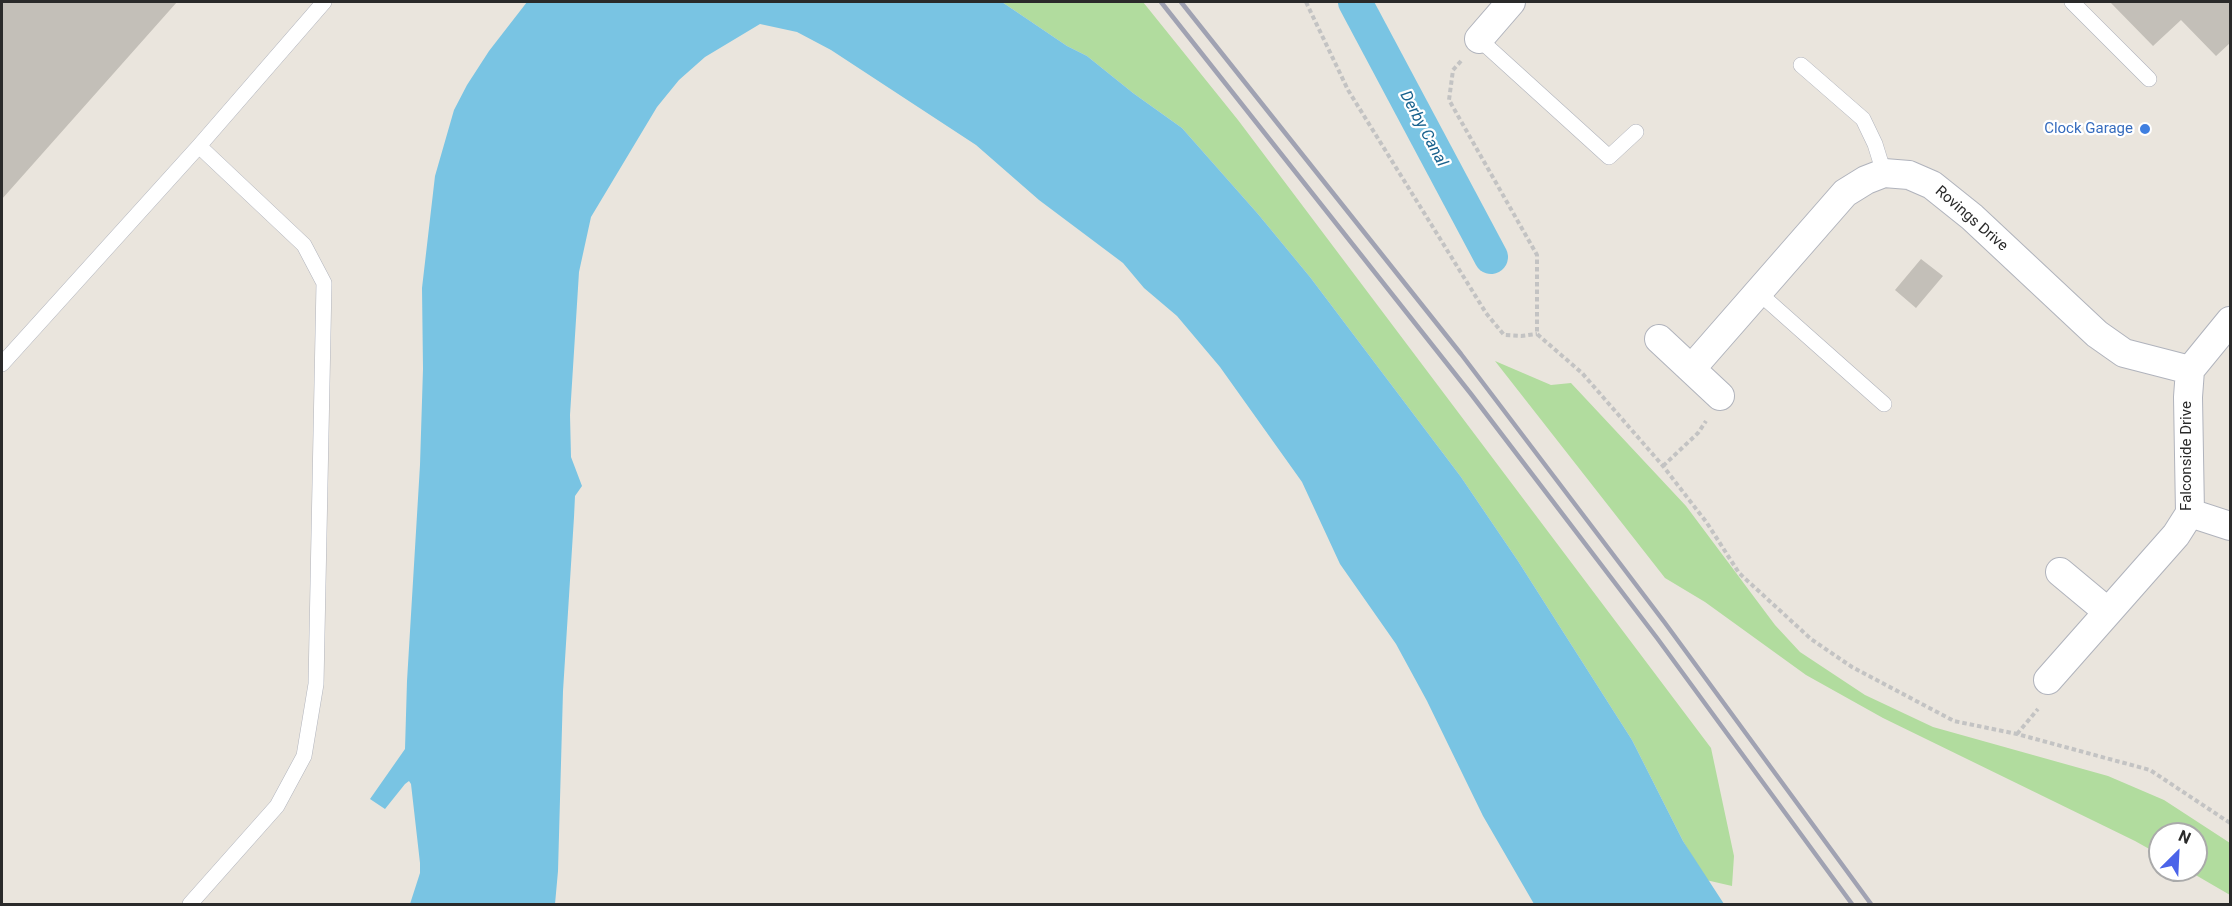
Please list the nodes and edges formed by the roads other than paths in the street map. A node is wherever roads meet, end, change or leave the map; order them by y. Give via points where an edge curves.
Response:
1 (324, 2) edge
2 (1511, 2) edge
3 (2072, 2) edge
4 (1479, 39) joint
5 (1801, 65) dead end
6 (2148, 79) dead end
7 (1636, 132) dead end
8 (199, 146) junction
9 (1884, 172) junction
10 (1759, 293) junction
11 (2230, 321) edge
12 (1659, 339) dead end
13 (2, 364) edge
14 (1692, 368) junction
15 (2190, 370) junction
16 (1720, 396) road end
17 (1884, 404) dead end
18 (2190, 513) junction
19 (2230, 526) edge
20 (2060, 572) dead end
21 (2108, 612) junction
22 (2048, 680) dead end
23 (190, 904) edge

1 - 8 lane
2 - 4 street
3 - 6 lane
4 - 7 lane via 1610,157
5 - 9 lane via 1863,119
8 - 13 lane
8 - 23 lane via 304,245 324,283 316,684 304,756 277,806
9 - 10 street via 1845,193
9 - 15 street, Rovings Drive via 1909,175 1932,185 1972,217 2097,334 2124,353
10 - 14 street
10 - 17 lane
11 - 15 street
12 - 14 street
14 - 16 street
15 - 18 street, Falconside Drive
18 - 19 street
18 - 21 street, Falconside Drive via 2176,535
20 - 21 street
21 - 22 street, Falconside Drive

